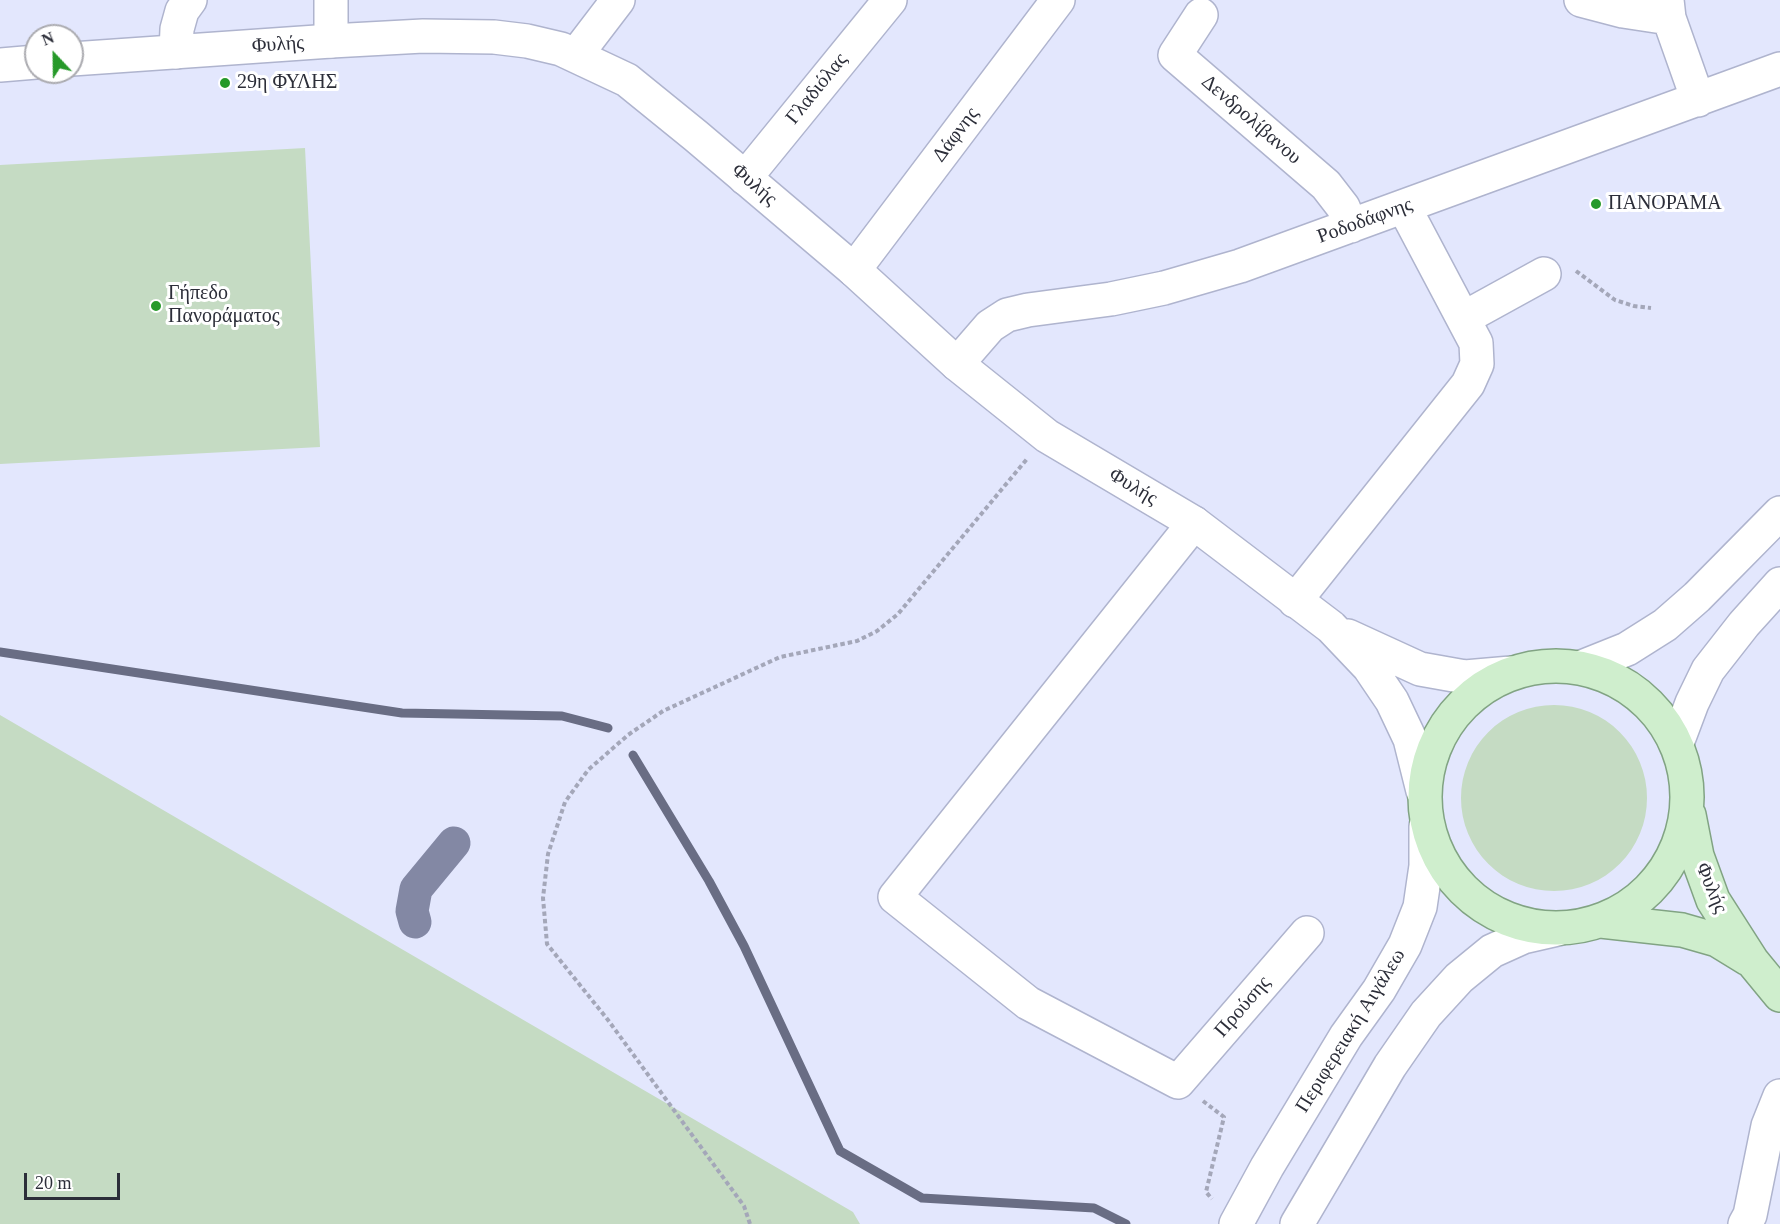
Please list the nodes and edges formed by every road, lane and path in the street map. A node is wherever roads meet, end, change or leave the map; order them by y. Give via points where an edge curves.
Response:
1 (190, 0) edge
2 (331, 0) edge
3 (618, 0) edge
4 (890, 0) edge
5 (1058, 0) edge
6 (1581, 0) edge
7 (1668, 9) edge
8 (1201, 15) dead end
9 (331, 41) junction
10 (176, 52) junction
11 (576, 55) junction
12 (84, 58) edge
13 (24, 63) edge
14 (0, 64) edge
15 (1780, 69) edge
16 (1698, 100) junction
17 (745, 178) junction
18 (1404, 207) junction
19 (1351, 226) junction
20 (854, 270) junction
21 (1544, 274) joint
22 (1651, 308) dead end
23 (1464, 318) junction
24 (957, 364) junction
25 (1047, 436) junction
26 (1780, 513) edge
27 (1194, 522) junction
28 (1780, 585) edge
29 (1295, 601) junction
30 (1331, 627) junction
31 (1582, 667) junction
32 (1511, 672) junction
33 (1677, 743) junction
34 (1423, 791) junction
35 (1688, 807) junction
36 (1426, 825) junction
37 (1601, 921) junction
38 (1557, 929) junction
39 (1307, 933) dead end
40 (1752, 961) junction
41 (1780, 995) edge
42 (1178, 1082) junction
43 (1780, 1096) edge
44 (1212, 1200) dead end
45 (750, 1224) edge
46 (1236, 1224) edge
47 (1297, 1224) edge
48 (1745, 1224) edge

1 - 10 street via 177,29
2 - 9 street
3 - 11 street
4 - 17 street, Γλαδιόλας
5 - 20 street, Δάφνης
6 - 7 street via 1623,12
7 - 16 street
8 - 19 street, Δενδρολίβανου via 1175,55 1326,185
9 - 10 street, Φυλής
9 - 11 street, Φυλής via 494,37 527,41
10 - 12 street, Φυλής
11 - 17 street, Φυλής via 627,80
13 - 14 street
15 - 16 street, Ροδοδάφνης
16 - 18 street, Ροδοδάφνης
17 - 20 street, Φυλής
18 - 19 street, Ροδοδάφνης
18 - 23 street
19 - 24 street, Ροδοδάφνης via 1187,282 1111,299 1007,315 990,326
20 - 24 street, Φυλής
21 - 22 path via 1573,269 1615,300
21 - 23 street
23 - 29 street via 1477,353 1477,364 1468,384
24 - 25 street, Φυλής
25 - 27 street, Φυλής
25 - 45 path via 898,614 877,631 857,642 780,657 663,711 588,770 565,802 548,854 543,898 547,944 608,1020 744,1206
26 - 31 street via 1665,625 1627,649
27 - 29 street, Φυλής
27 - 42 street via 895,897 1028,1003
28 - 33 street via 1708,670
29 - 30 street, Φυλής
30 - 32 street, Φυλής via 1420,669 1465,677
30 - 34 street, Φυλής via 1369,667 1392,701 1410,739
31 - 32 main road via 1546,665
31 - 33 main road via 1621,682 1654,708
32 - 34 main road via 1477,691 1449,719 1431,753
33 - 35 main road via 1686,774
34 - 36 main road
35 - 37 main road via 1674,855 1644,895
35 - 40 main road, Φυλής via 1697,856 1713,900
36 - 38 main road via 1443,867 1473,901 1513,922
36 - 46 street, Περιφερειακή Αιγάλεω via 1420,907 1400,954 1266,1167
37 - 38 main road
37 - 40 main road, Φυλής via 1682,930 1717,940
38 - 47 street via 1523,937 1492,951 1459,978 1426,1014 1390,1066
39 - 42 street, Προύσης
40 - 41 main road, Φυλής
42 - 44 path via 1224,1117 1206,1192
43 - 48 street via 1768,1126

